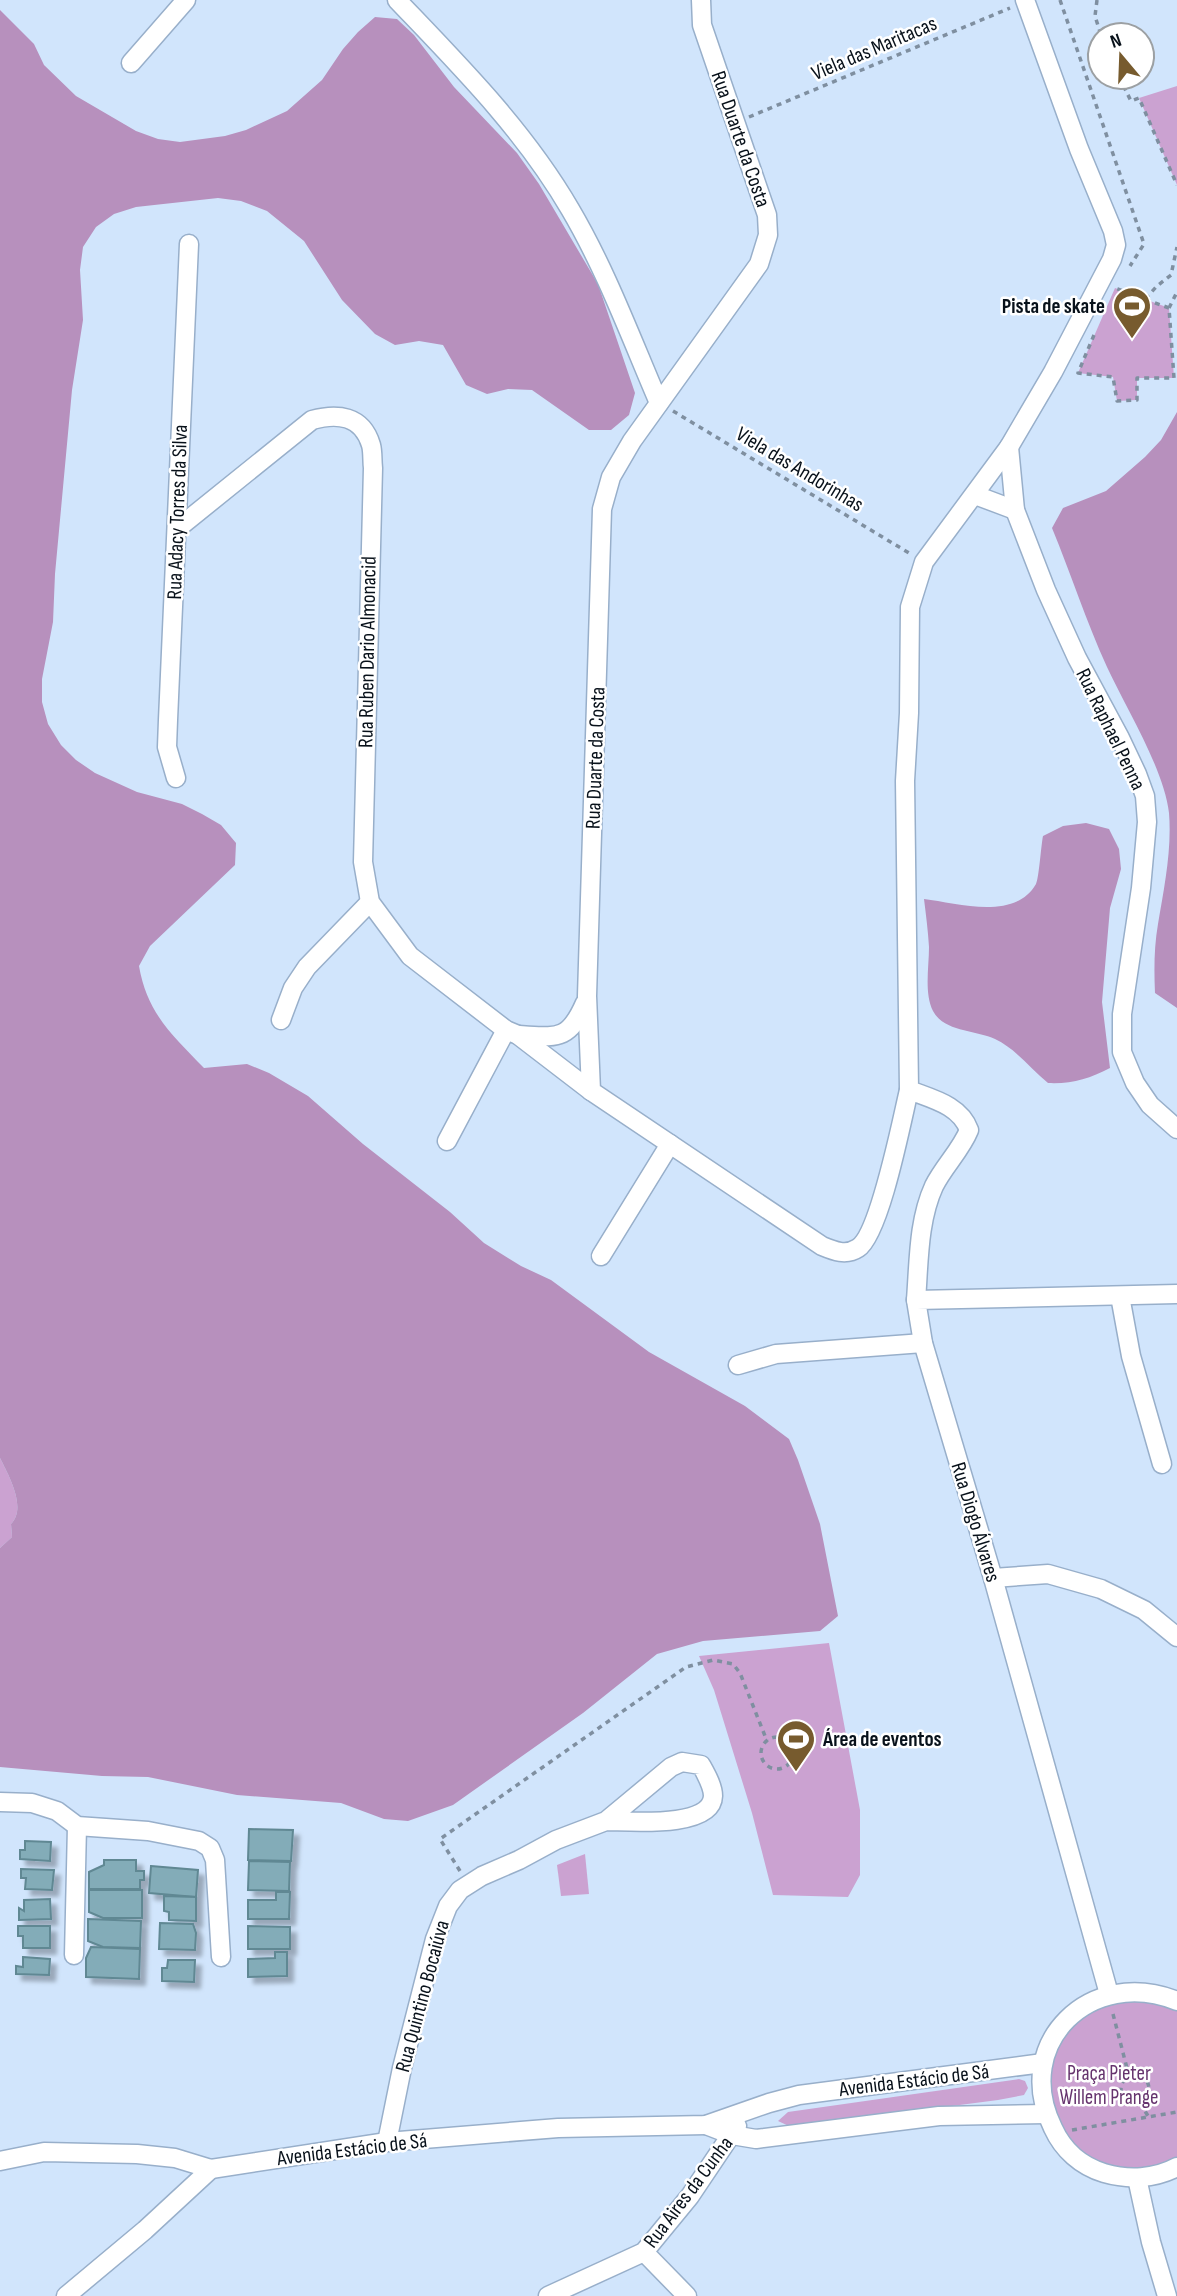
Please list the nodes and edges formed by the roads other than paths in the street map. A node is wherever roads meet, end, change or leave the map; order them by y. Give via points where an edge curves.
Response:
1 (186, 0) edge
2 (397, 0) edge
3 (701, 0) edge
4 (1025, 1) edge
5 (131, 63) dead end
6 (189, 244) dead end
7 (659, 402) junction
8 (1009, 447) junction
9 (975, 495) junction
10 (1015, 510) junction
11 (178, 528) junction
12 (176, 778) dead end
13 (370, 902) junction
14 (587, 996) junction
15 (281, 1020) dead end
16 (512, 1033) junction
17 (909, 1090) junction
18 (591, 1091) junction
19 (1177, 1129) edge
20 (447, 1141) dead end
21 (670, 1144) junction
22 (601, 1256) dead end
23 (1177, 1294) edge
24 (1120, 1296) junction
25 (916, 1300) junction
26 (923, 1343) junction
27 (738, 1365) dead end
28 (1162, 1464) dead end
29 (993, 1578) junction
30 (1177, 1637) edge
31 (0, 1802) edge
32 (606, 1821) junction
33 (77, 1826) junction
34 (74, 1955) dead end
35 (221, 1957) dead end
36 (1109, 1994) junction
37 (1177, 2001) edge
38 (1043, 2063) junction
39 (743, 2113) junction
40 (1046, 2114) junction
41 (706, 2125) junction
42 (732, 2134) junction
43 (387, 2142) junction
44 (0, 2161) edge
45 (1177, 2167) edge
46 (211, 2169) junction
47 (1136, 2178) junction
48 (644, 2252) junction
49 (66, 2296) edge
50 (548, 2296) edge
51 (687, 2296) edge
52 (1167, 2296) edge

1 - 5 street
2 - 7 street via 489,96 570,209
3 - 7 street, Rua Duarte da Costa via 702,25 767,215 768,235 759,264
4 - 8 street via 1116,245 1053,372
6 - 11 street, Rua Adacy Torres da Silva
7 - 14 street, Rua Duarte da Costa via 611,477 602,509
8 - 9 street
8 - 10 street, Rua Raphael Penna
9 - 10 street
9 - 17 street via 924,562 910,607 905,781
10 - 19 street, Rua Raphael Penna via 1077,659 1144,796 1147,822 1122,1014 1122,1052 1150,1105
11 - 12 street, Rua Adacy Torres da Silva via 167,747
11 - 13 street, Rua Ruben Dario Almonacid via 312,420 332,415 349,418 362,428 371,446 373,468 363,862
13 - 15 street via 306,967
13 - 16 street, Rua Ruben Dario Almonacid via 410,956
14 - 16 street via 568,1031 553,1037
14 - 18 street, Rua Duarte da Costa
16 - 18 street, Rua Ruben Dario Almonacid
16 - 20 street
17 - 21 street via 870,1234 859,1247 848,1251 822,1245
17 - 25 street via 958,1111 969,1130 948,1160 925,1208
18 - 21 street
21 - 22 street
23 - 24 street
24 - 25 street
24 - 28 street via 1131,1356
25 - 26 street, Rua Diogo Álvares
26 - 27 street via 776,1354
26 - 29 street, Rua Diogo Álvares
29 - 30 street via 1048,1574 1101,1589 1144,1610
29 - 36 street, Rua Diogo Álvares
31 - 33 street via 32,1803 57,1811
32 - 32 street, Rua Quintino Bocaiúva via 682,1762 701,1765 709,1780 713,1797 709,1808 695,1817
32 - 43 street, Rua Quintino Bocaiúva via 556,1840 469,1884 448,1906 435,1939
33 - 34 street
33 - 35 street via 148,1832 199,1841 210,1848 215,1860
36 - 37 street via 1144,1992
36 - 38 street via 1083,2006 1062,2025
38 - 39 street, Avenida Estácio de Sá via 799,2095
38 - 40 street via 1041,2101
39 - 41 street, Avenida Estácio de Sá
39 - 42 street, Rua Aires da Cunha
40 - 42 street, Avenida Estácio de Sá via 939,2116 756,2139
40 - 47 street via 1062,2146 1078,2160 1096,2170
41 - 42 street, Avenida Estácio de Sá
41 - 43 street, Avenida Estácio de Sá via 558,2128
42 - 48 street, Rua Aires da Cunha
43 - 46 street, Avenida Estácio de Sá
44 - 46 street, Avenida Estácio de Sá via 44,2152 137,2154 175,2158
45 - 47 street
46 - 49 street
47 - 52 street
48 - 50 street, Rua Aires da Cunha
48 - 51 street

